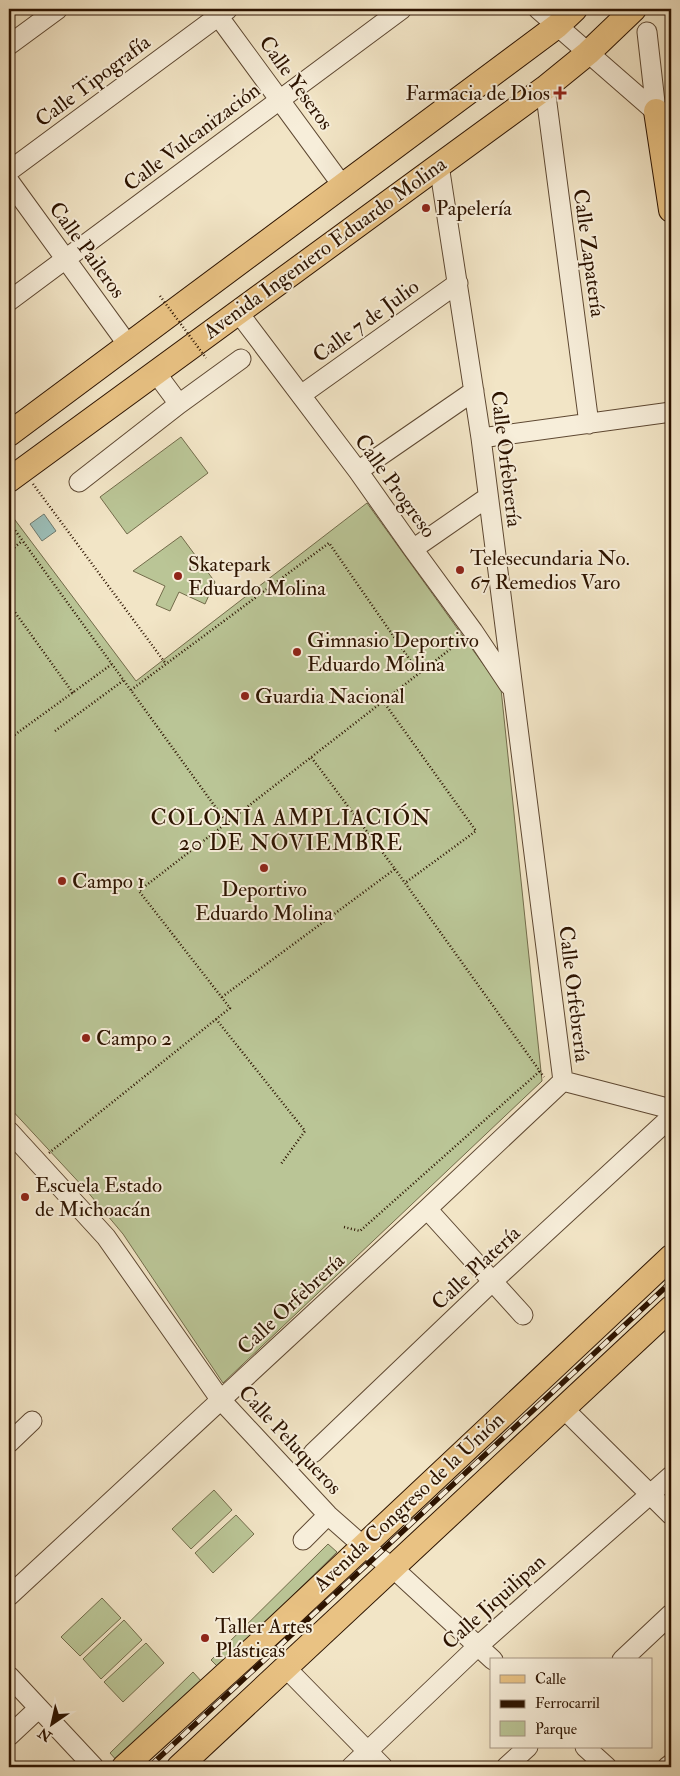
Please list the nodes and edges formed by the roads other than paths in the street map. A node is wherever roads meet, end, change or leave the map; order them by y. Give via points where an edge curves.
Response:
1 (58, 9) edge
2 (402, 9) edge
3 (538, 9) edge
4 (575, 9) edge
5 (634, 9) edge
6 (220, 11) edge
7 (557, 26) junction
8 (646, 32) dead end
9 (9, 44) edge
10 (588, 53) junction
11 (545, 88) junction
12 (279, 99) junction
13 (663, 118) edge
14 (439, 165) junction
15 (9, 171) edge
16 (9, 181) edge
17 (342, 185) junction
18 (671, 210) edge
19 (66, 259) junction
20 (458, 282) junction
21 (9, 301) edge
22 (238, 312) junction
23 (128, 345) junction
24 (241, 359) dead end
25 (156, 372) junction
26 (474, 391) junction
27 (301, 396) junction
28 (179, 404) junction
29 (671, 412) edge
30 (589, 424) junction
31 (9, 434) edge
32 (481, 438) junction
33 (358, 470) junction
34 (16, 475) edge
35 (79, 482) dead end
36 (488, 497) junction
37 (413, 549) junction
38 (512, 689) junction
39 (558, 1085) junction
40 (671, 1110) edge
41 (671, 1117) edge
42 (9, 1130) edge
43 (426, 1209) junction
44 (671, 1257) edge
45 (493, 1281) junction
46 (671, 1308) edge
47 (523, 1315) dead end
48 (220, 1399) junction
49 (564, 1409) junction
50 (32, 1421) dead end
51 (9, 1443) edge
52 (313, 1454) dead end
53 (671, 1476) edge
54 (650, 1494) junction
55 (328, 1515) junction
56 (671, 1515) edge
57 (303, 1540) dead end
58 (363, 1546) junction
59 (393, 1568) junction
60 (9, 1596) edge
61 (671, 1614) edge
62 (478, 1646) junction
63 (490, 1658) edge
64 (624, 1658) edge
65 (286, 1668) junction
66 (9, 1676) edge
67 (39, 1708) junction
68 (9, 1736) edge
69 (527, 1748) edge
70 (586, 1748) edge
71 (368, 1752) junction
72 (671, 1764) edge
73 (94, 1767) edge
74 (124, 1767) edge
75 (178, 1767) edge
76 (352, 1767) edge
77 (383, 1767) edge
78 (506, 1767) edge
79 (607, 1767) edge
80 (667, 1767) edge

1 - 9 street
2 - 12 street, Calle Vulcanización
3 - 7 street
4 - 7 main road, Avenida Ingeniero Eduardo Molina
5 - 10 main road, Avenida Ingeniero Eduardo Molina
6 - 12 street, Calle Yeseros
6 - 15 street, Calle Tipografía
7 - 10 street
7 - 17 main road, Avenida Ingeniero Eduardo Molina
8 - 13 street
10 - 11 main road, Avenida Ingeniero Eduardo Molina
10 - 13 street
11 - 14 main road, Avenida Ingeniero Eduardo Molina
11 - 30 street, Calle Zapatería
12 - 17 street, Calle Yeseros
12 - 19 street, Calle Vulcanización
13 - 18 main road
14 - 20 street, Calle Orfebrería
14 - 22 main road, Avenida Ingeniero Eduardo Molina
16 - 19 street, Calle Paileros
17 - 23 main road, Avenida Ingeniero Eduardo Molina
19 - 21 street, Calle Vulcanización
19 - 23 street, Calle Paileros
20 - 26 street, Calle Orfebrería
20 - 27 street, Calle 7 de Julio
22 - 25 main road, Avenida Ingeniero Eduardo Molina
22 - 27 street, Calle Progreso
23 - 31 main road, Avenida Ingeniero Eduardo Molina
24 - 28 street
25 - 28 street
25 - 34 main road, Avenida Ingeniero Eduardo Molina
26 - 32 street, Calle Orfebrería
26 - 33 street
27 - 33 street, Calle Progreso
28 - 35 street
29 - 30 street
30 - 32 street
32 - 36 street, Calle Orfebrería
33 - 37 street, Calle Progreso
36 - 37 street
36 - 38 street, Calle Orfebrería
37 - 38 street, Calle Progreso
38 - 39 street, Calle Orfebrería
39 - 40 street
39 - 43 street, Calle Orfebrería
41 - 45 street, Calle Platería
42 - 48 street, Calle Peluqueros via 106,1237
43 - 45 street
43 - 48 street, Calle Orfebrería
44 - 58 main road, Avenida Congreso de la Unión
45 - 47 street
45 - 52 street, Calle Platería
46 - 49 main road, Avenida Congreso de la Unión
48 - 55 street, Calle Peluqueros
48 - 60 street, Calle Orfebrería
49 - 54 street
49 - 59 main road, Avenida Congreso de la Unión
50 - 51 street
53 - 54 street, Calle Jiquilipan
54 - 56 street
54 - 62 street, Calle Jiquilipan
55 - 57 street
55 - 58 street, Calle Peluqueros
58 - 59 street, Calle Peluqueros
58 - 74 main road, Avenida Congreso de la Unión
59 - 62 street, Calle Peluqueros
59 - 65 main road, Avenida Congreso de la Unión
61 - 64 street
62 - 63 street, Calle Peluqueros
62 - 71 street, Calle Jiquilipan
65 - 71 street
65 - 75 main road, Avenida Congreso de la Unión
66 - 67 street
67 - 68 street
67 - 73 street
69 - 78 street
70 - 79 street
71 - 76 street, Calle Jiquilipan
71 - 77 street
72 - 80 street

